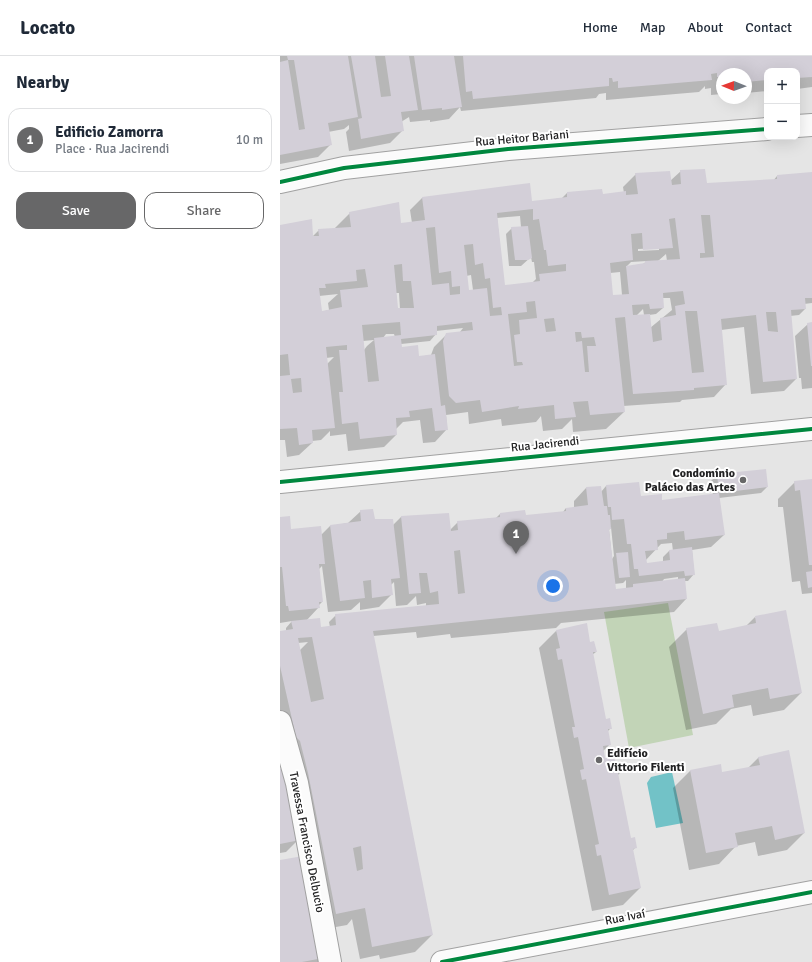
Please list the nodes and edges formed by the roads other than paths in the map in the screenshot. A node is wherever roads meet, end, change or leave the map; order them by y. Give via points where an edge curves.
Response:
1 (812, 125) edge
2 (800, 126) edge
3 (764, 129) edge
4 (280, 182) edge
5 (812, 429) edge
6 (280, 482) edge
7 (280, 722) edge
8 (812, 892) edge
9 (330, 962) edge
10 (442, 962) edge

1 - 2 street
3 - 4 street, Rua Heitor Bariani via 508,149 344,168
5 - 6 street, Rua Jacirendi
7 - 9 street, Travessa Francisco Delbucio via 297,783
8 - 10 street, Rua Ivaí

